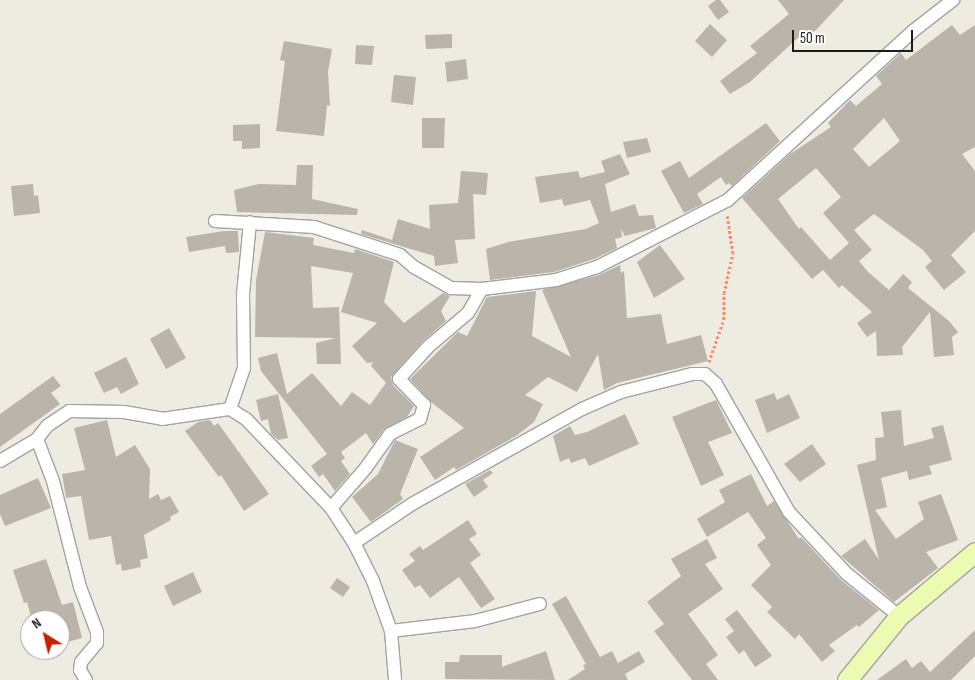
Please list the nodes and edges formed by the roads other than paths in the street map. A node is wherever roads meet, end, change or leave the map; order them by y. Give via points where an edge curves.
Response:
1 (953, 0) edge
2 (215, 222) dead end
3 (250, 222) junction
4 (482, 289) junction
5 (230, 409) junction
6 (37, 439) junction
7 (0, 461) edge
8 (331, 508) junction
9 (354, 544) junction
10 (975, 552) edge
11 (540, 604) dead end
12 (899, 616) junction
13 (391, 631) junction
14 (86, 680) edge
15 (395, 680) edge
16 (847, 680) edge

1 - 4 street via 913,31 728,200 597,267 556,280
2 - 3 street
3 - 4 street via 314,227 400,255 451,288
3 - 5 street via 243,294 244,368
4 - 8 street via 468,312 399,378 424,405 420,419 390,434 366,469
5 - 6 street via 162,419 124,412 69,411 47,426
5 - 8 street via 246,419
6 - 7 street
6 - 14 street via 58,499 80,587 97,632 97,643 81,662 80,670
8 - 9 street
9 - 12 street via 412,504 582,409 622,392 692,374 705,374 716,384 789,512 847,574
9 - 13 street via 373,581
10 - 12 street
11 - 13 street via 475,621
12 - 16 street
13 - 15 street

